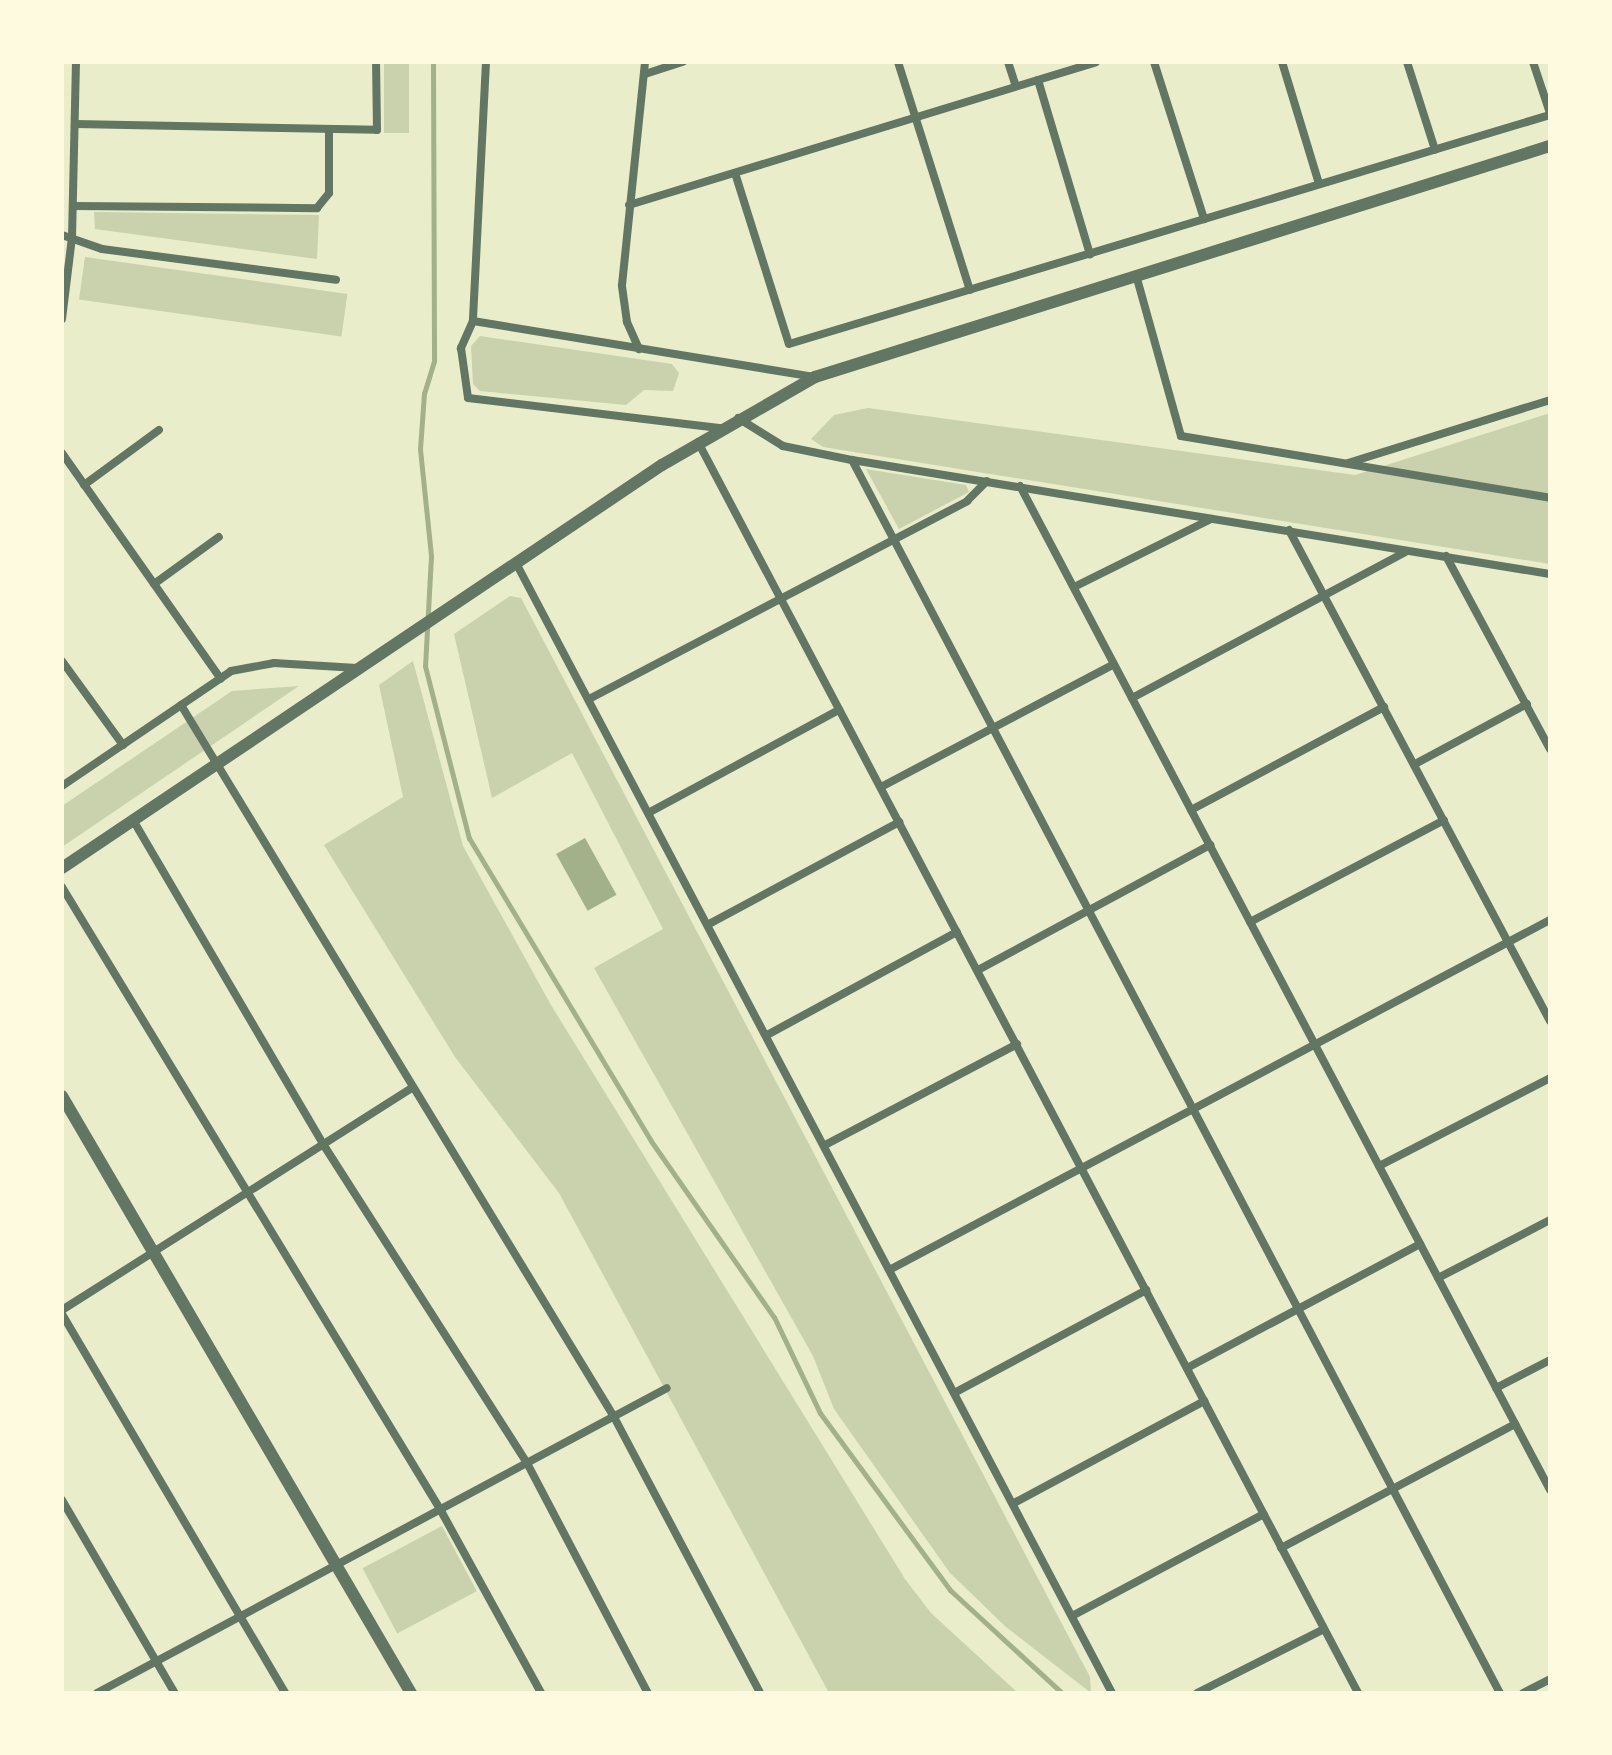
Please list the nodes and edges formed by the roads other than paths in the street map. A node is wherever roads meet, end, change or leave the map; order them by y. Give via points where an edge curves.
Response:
1 (76, 62) edge
2 (376, 62) edge
3 (486, 62) edge
4 (645, 62) edge
5 (683, 62) edge
6 (898, 62) edge
7 (1008, 62) edge
8 (1096, 62) edge
9 (1154, 62) edge
10 (1282, 62) edge
11 (1407, 62) edge
12 (1533, 62) edge
13 (645, 74) junction
14 (1038, 80) junction
15 (1016, 86) junction
16 (1550, 114) edge
17 (916, 117) junction
18 (75, 124) junction
19 (329, 129) junction
20 (1550, 146) edge
21 (1435, 150) junction
22 (735, 173) junction
23 (1319, 184) junction
24 (629, 205) junction
25 (73, 206) junction
26 (1204, 219) junction
27 (62, 235) edge
28 (72, 238) junction
29 (1090, 254) junction
30 (1136, 275) junction
31 (336, 280) dead end
32 (970, 290) junction
33 (64, 298) edge
34 (62, 319) edge
35 (473, 321) junction
36 (639, 349) junction
37 (815, 377) junction
38 (1550, 400) edge
39 (737, 418) junction
40 (721, 428) junction
41 (159, 430) dead end
42 (698, 442) junction
43 (62, 453) edge
44 (852, 460) junction
45 (1345, 464) junction
46 (987, 481) junction
47 (84, 485) junction
48 (1020, 486) junction
49 (1550, 498) edge
50 (1211, 518) junction
51 (1289, 530) junction
52 (219, 537) dead end
53 (894, 539) junction
54 (1407, 551) junction
55 (1446, 556) junction
56 (516, 563) junction
57 (1550, 574) edge
58 (154, 584) junction
59 (1074, 587) junction
60 (1325, 594) junction
61 (781, 599) junction
62 (62, 661) edge
63 (1114, 664) junction
64 (358, 668) junction
65 (221, 679) junction
66 (1132, 698) junction
67 (589, 699) junction
68 (1527, 704) junction
69 (181, 705) junction
70 (1384, 707) junction
71 (839, 710) junction
72 (993, 728) junction
73 (123, 745) junction
74 (1550, 749) edge
75 (216, 762) junction
76 (1415, 764) junction
77 (62, 786) edge
78 (881, 787) junction
79 (1191, 810) junction
80 (650, 812) junction
81 (133, 820) junction
82 (1444, 820) junction
83 (899, 822) junction
84 (1210, 845) junction
85 (62, 868) edge
86 (62, 887) edge
87 (1089, 910) junction
88 (1550, 920) edge
89 (1250, 922) junction
90 (709, 924) junction
91 (957, 932) junction
92 (1508, 942) junction
93 (978, 970) junction
94 (1550, 1021) edge
95 (767, 1035) junction
96 (1017, 1044) junction
97 (1315, 1044) junction
98 (1550, 1078) edge
99 (412, 1088) junction
100 (62, 1096) edge
101 (1193, 1109) junction
102 (323, 1144) junction
103 (825, 1145) junction
104 (1379, 1166) junction
105 (1082, 1168) junction
106 (248, 1192) junction
107 (1550, 1220) edge
108 (1420, 1244) junction
109 (153, 1252) junction
110 (891, 1269) junction
111 (1438, 1278) junction
112 (1146, 1290) junction
113 (1299, 1309) junction
114 (62, 1312) edge
115 (1550, 1360) edge
116 (1187, 1368) junction
117 (667, 1388) dead end
118 (1496, 1388) junction
119 (956, 1392) junction
120 (1204, 1401) junction
121 (614, 1417) junction
122 (1515, 1424) junction
123 (527, 1463) junction
124 (1393, 1489) junction
125 (1550, 1490) edge
126 (62, 1500) edge
127 (1014, 1503) junction
128 (440, 1509) junction
129 (1264, 1514) junction
130 (1281, 1548) junction
131 (336, 1565) junction
132 (240, 1616) junction
133 (1072, 1616) junction
134 (1324, 1629) junction
135 (156, 1661) junction
136 (1550, 1679) edge
137 (97, 1693) edge
138 (175, 1693) edge
139 (285, 1693) edge
140 (411, 1693) edge
141 (541, 1693) edge
142 (648, 1693) edge
143 (760, 1693) edge
144 (1112, 1693) edge
145 (1197, 1693) edge
146 (1358, 1693) edge
147 (1500, 1693) edge
148 (1523, 1693) edge

1 - 18 street
2 - 19 street via 377,130
3 - 35 street
4 - 13 street
5 - 13 street
6 - 17 street
7 - 15 street
8 - 14 street
9 - 26 street
10 - 23 street
11 - 21 street
12 - 16 street
13 - 24 street
14 - 15 street
14 - 29 street
15 - 17 street
16 - 21 street
17 - 22 street
17 - 32 street
18 - 19 street
18 - 25 street
19 - 25 street via 329,193 317,208
20 - 30 street
21 - 23 street
22 - 24 street
22 - 32 street via 789,344
23 - 26 street
24 - 36 street via 622,285 627,322
25 - 28 street
26 - 29 street
27 - 28 street
28 - 31 street via 102,249
28 - 33 street
29 - 32 street
30 - 37 street
30 - 45 street via 1181,436
33 - 34 street
35 - 36 street
35 - 40 street via 461,348 465,393 474,401
36 - 37 street
37 - 39 street
38 - 45 street
39 - 40 street
39 - 44 street via 783,446
40 - 42 street
41 - 47 street
42 - 56 street
42 - 61 street
43 - 47 street
44 - 46 street
44 - 53 street
45 - 49 street
46 - 48 street
46 - 53 street via 967,501
47 - 58 street
48 - 50 street
48 - 59 street
50 - 51 street
50 - 59 street
51 - 54 street
51 - 60 street
52 - 58 street
53 - 61 street
53 - 72 street
54 - 55 street
54 - 60 street
55 - 57 street
55 - 68 street
56 - 64 street
56 - 67 street
58 - 65 street
59 - 63 street
60 - 66 street
60 - 70 street
61 - 67 street
61 - 71 street
62 - 73 street
63 - 66 street
63 - 72 street
64 - 65 street via 274,663 244,667
64 - 75 street
65 - 69 street
66 - 79 street
67 - 80 street
68 - 74 street
68 - 76 street
69 - 73 street
69 - 75 street
70 - 76 street
70 - 79 street
71 - 78 street
71 - 80 street
72 - 78 street
72 - 87 street
73 - 77 street
75 - 81 street
75 - 99 street
76 - 82 street
78 - 83 street
79 - 84 street
80 - 90 street
81 - 85 street
81 - 102 street
82 - 89 street
82 - 92 street
83 - 90 street
83 - 91 street
84 - 87 street
84 - 89 street
86 - 106 street
87 - 93 street
87 - 101 street
88 - 92 street
89 - 97 street
90 - 95 street
91 - 93 street
91 - 95 street
92 - 94 street
92 - 97 street
93 - 96 street
95 - 103 street
96 - 103 street
96 - 105 street
97 - 101 street
97 - 104 street
98 - 104 street
99 - 102 street
99 - 121 street
100 - 109 street
101 - 105 street
101 - 113 street
102 - 106 street
102 - 123 street
103 - 110 street
104 - 108 street
105 - 110 street
105 - 112 street
106 - 109 street
106 - 128 street
107 - 111 street
108 - 111 street
108 - 113 street
109 - 114 street
109 - 131 street
110 - 119 street
111 - 118 street
112 - 116 street
112 - 119 street
113 - 116 street
113 - 124 street
114 - 132 street
115 - 118 street
116 - 120 street
117 - 121 street
118 - 122 street
119 - 127 street
120 - 127 street
120 - 129 street
121 - 123 street
121 - 143 street
122 - 124 street
122 - 125 street
123 - 128 street
123 - 142 street
124 - 130 street
124 - 147 street
126 - 135 street
127 - 133 street
128 - 131 street
128 - 141 street
129 - 130 street
129 - 133 street
130 - 134 street
131 - 132 street
131 - 140 street
132 - 135 street
132 - 139 street
133 - 144 street
134 - 145 street
134 - 146 street
135 - 137 street
135 - 138 street
136 - 148 street

